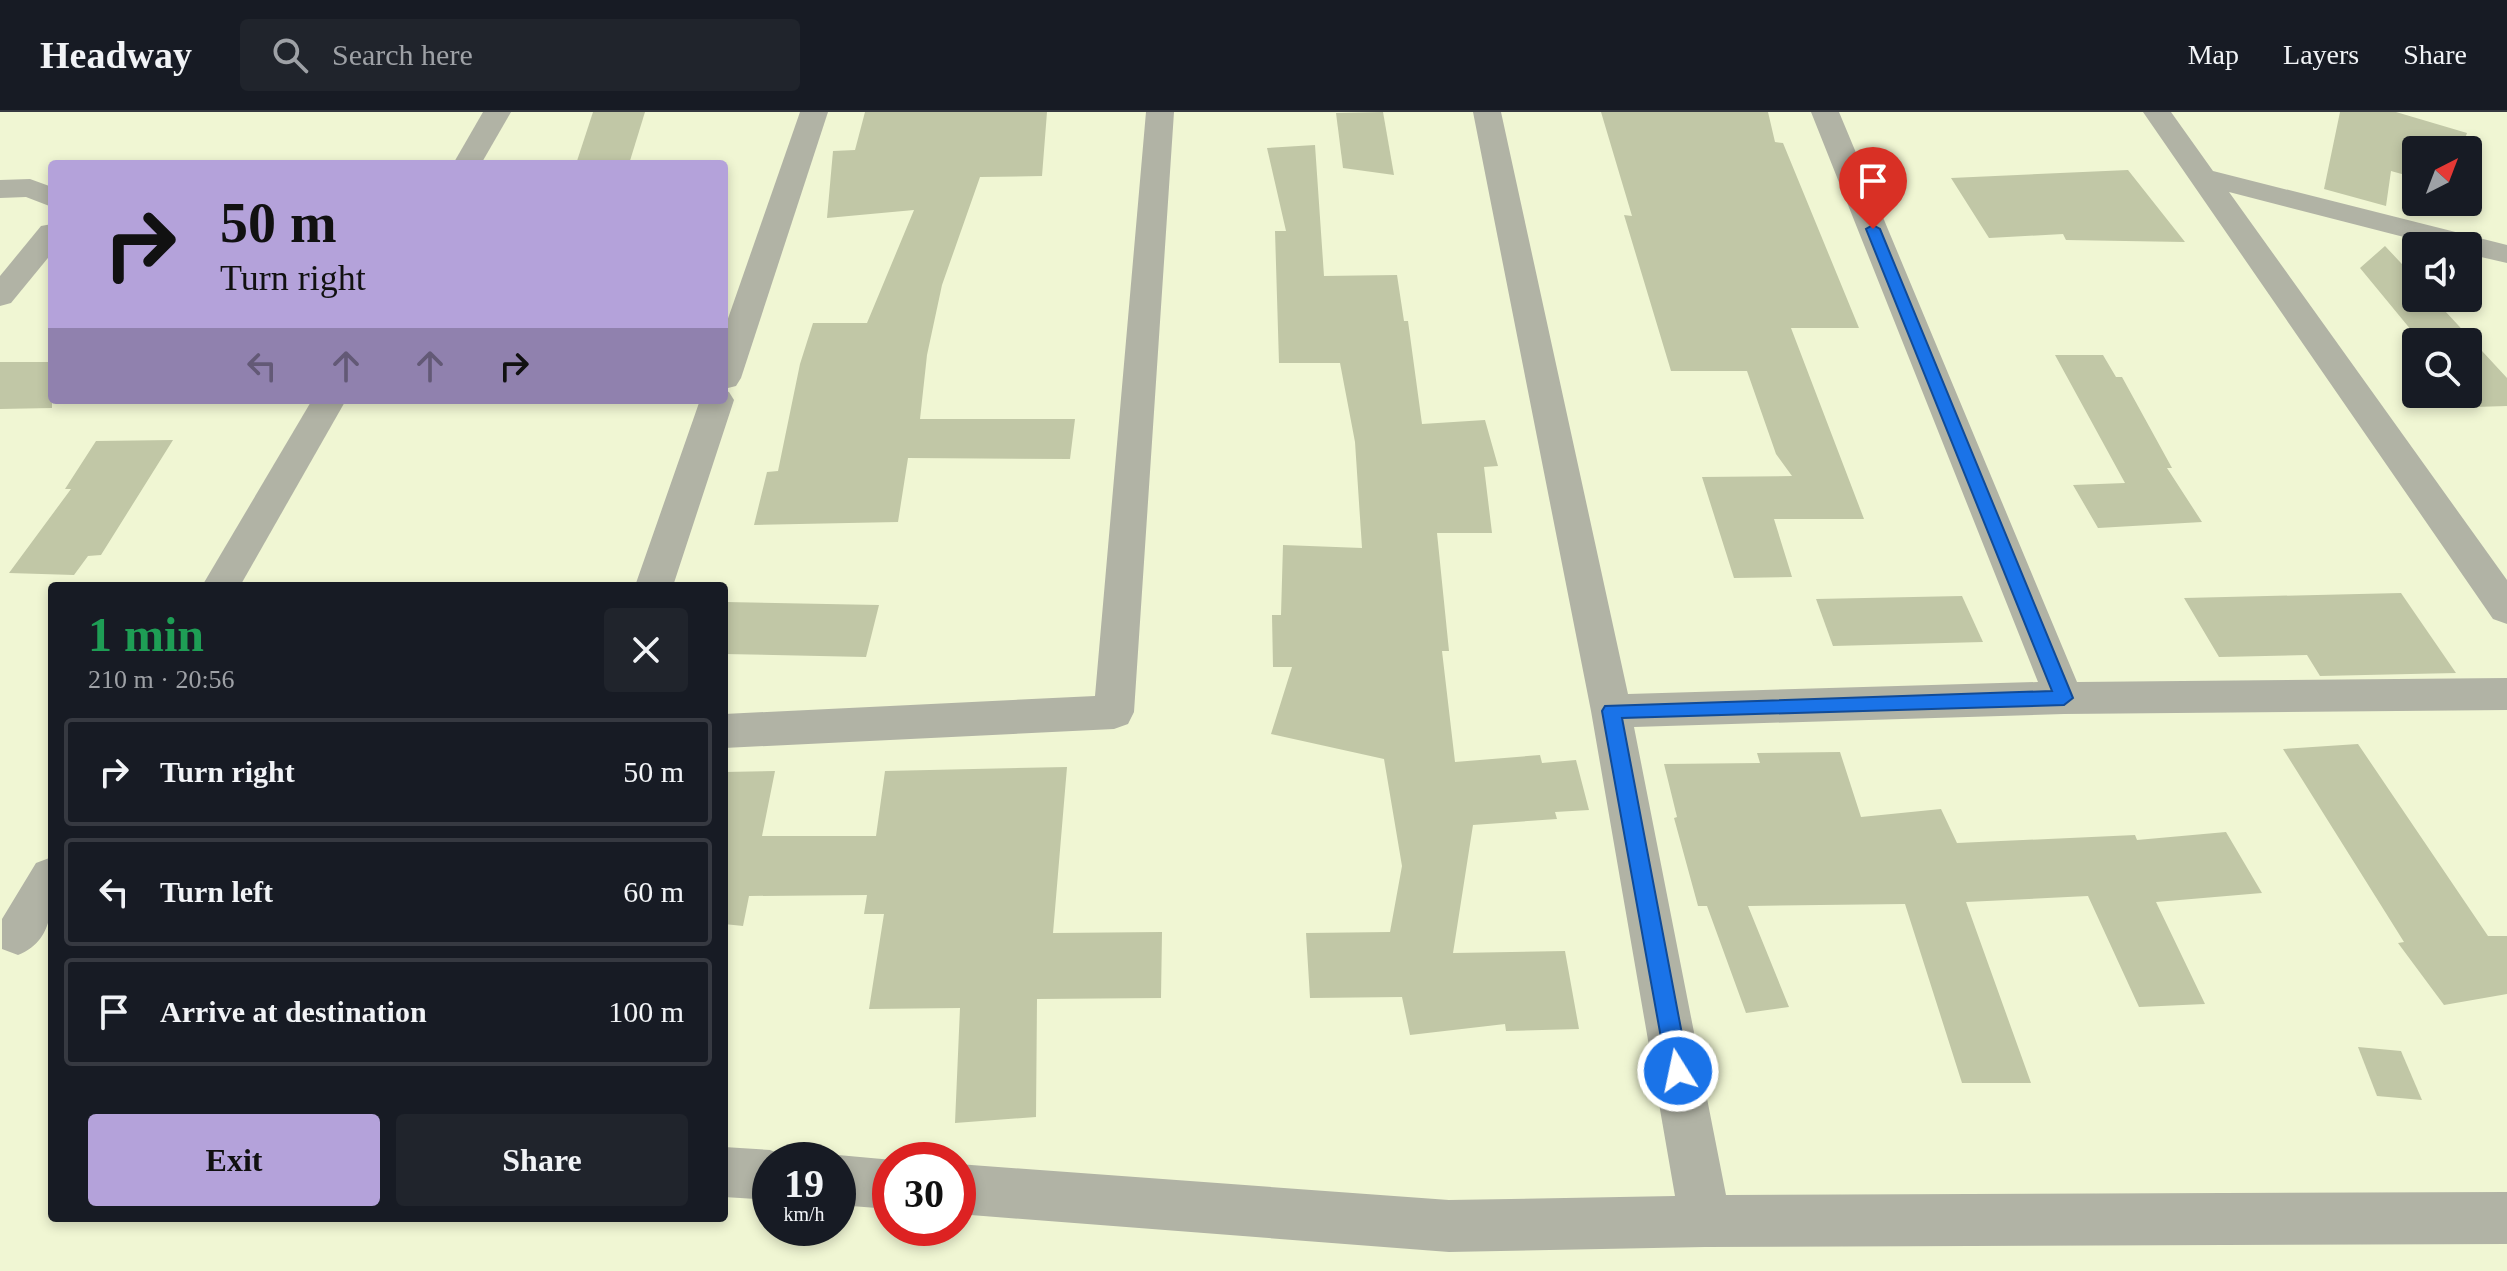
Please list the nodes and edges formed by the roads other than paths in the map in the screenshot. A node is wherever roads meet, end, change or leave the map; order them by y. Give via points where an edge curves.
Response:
1 (497, 112) edge
2 (814, 112) edge
3 (1160, 112) edge
4 (1487, 112) edge
5 (1825, 112) edge
6 (2157, 112) edge
7 (469, 160) edge
8 (2203, 177) junction
9 (0, 189) edge
10 (48, 196) edge
11 (48, 238) edge
12 (2507, 254) edge
13 (0, 296) edge
14 (728, 366) edge
15 (327, 404) edge
16 (716, 404) edge
17 (223, 582) edge
18 (655, 582) edge
19 (2507, 609) edge
20 (2507, 694) edge
21 (2064, 698) junction
22 (1611, 711) junction
23 (728, 731) edge
24 (48, 884) edge
25 (18, 934) dead end
26 (728, 1172) edge
27 (752, 1174) edge
28 (976, 1190) edge
29 (2507, 1218) edge
30 (1705, 1221) junction

1 - 7 street
2 - 14 street
3 - 23 street via 1114,712
4 - 22 street
5 - 21 street
6 - 8 street
8 - 12 street
8 - 19 street
9 - 10 street via 30,188
11 - 13 street
15 - 17 street
16 - 18 street
20 - 21 street
21 - 22 street
22 - 30 street
24 - 25 street
26 - 27 street
28 - 30 street via 1449,1226
29 - 30 street

